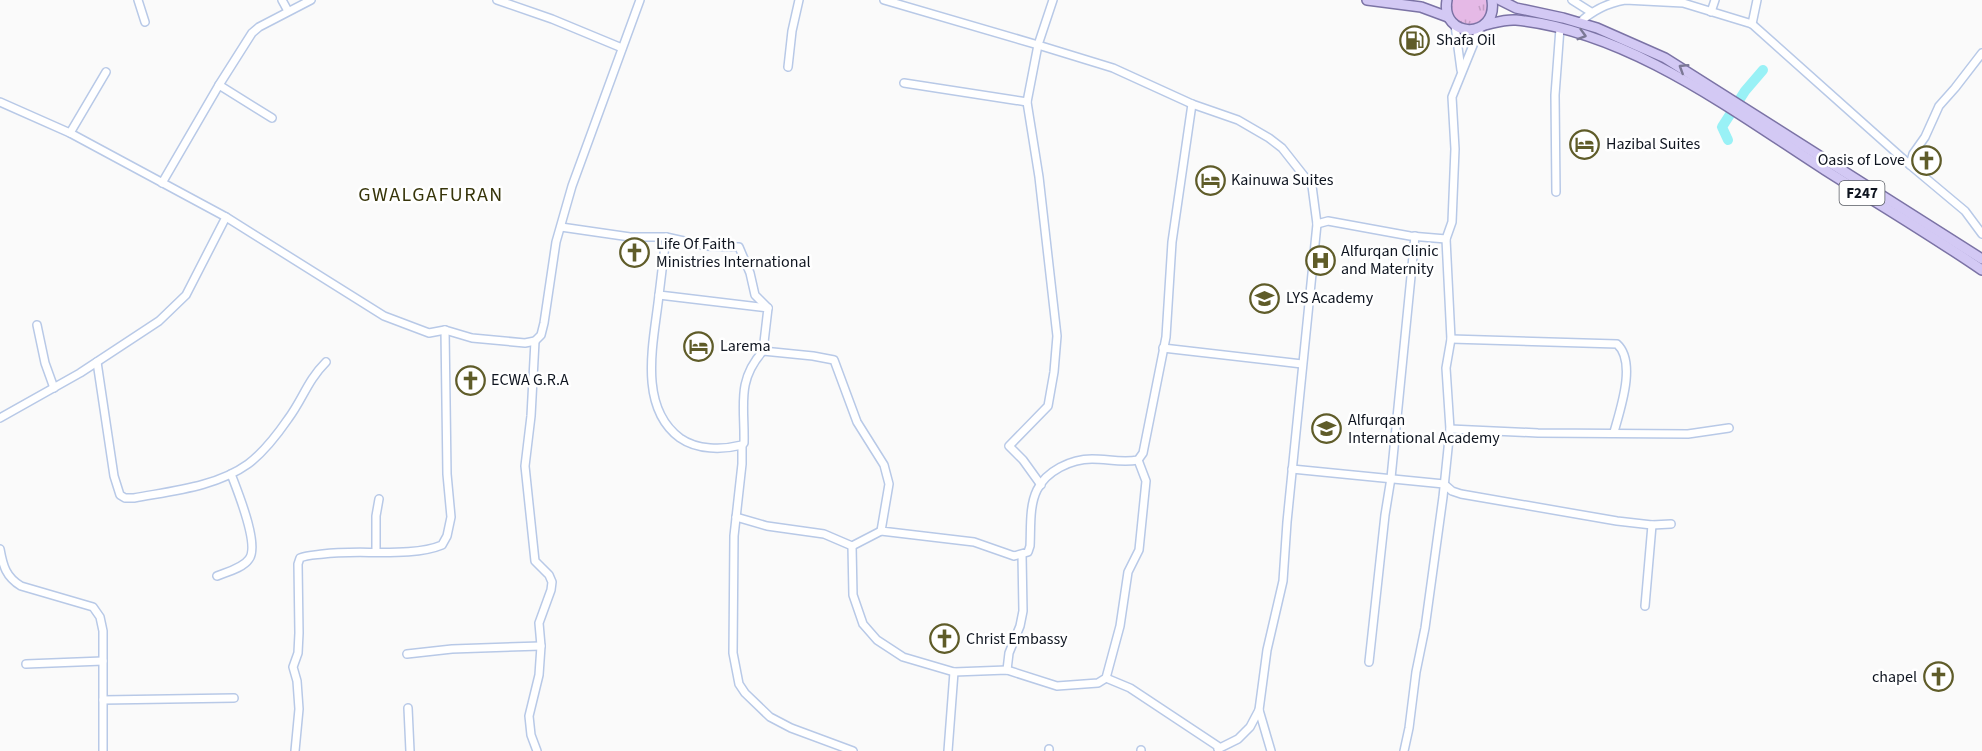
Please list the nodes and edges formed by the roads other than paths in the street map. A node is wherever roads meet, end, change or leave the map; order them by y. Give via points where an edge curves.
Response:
1 (138, 0) edge
2 (282, 0) edge
3 (311, 0) edge
4 (497, 0) edge
5 (640, 0) edge
6 (799, 0) edge
7 (884, 0) edge
8 (1053, 0) edge
9 (1367, 0) edge
10 (1447, 0) edge
11 (1492, 0) edge
12 (1500, 0) edge
13 (1572, 0) edge
14 (1715, 0) edge
15 (1757, 0) edge
16 (1684, 2) edge
17 (288, 11) junction
18 (1591, 12) junction
19 (1711, 12) junction
20 (1448, 17) junction
21 (145, 22) dead end
22 (1579, 23) junction
23 (1752, 24) junction
24 (1455, 25) junction
25 (1482, 26) junction
26 (1560, 28) junction
27 (1038, 45) junction
28 (622, 48) junction
29 (1982, 52) edge
30 (788, 67) dead end
31 (106, 72) dead end
32 (1461, 72) junction
33 (903, 83) dead end
34 (219, 85) junction
35 (0, 102) edge
36 (1027, 102) junction
37 (1730, 103) junction
38 (1192, 104) junction
39 (1744, 112) junction
40 (272, 118) dead end
41 (70, 133) junction
42 (1910, 165) junction
43 (162, 183) junction
44 (1556, 192) dead end
45 (226, 217) junction
46 (1317, 224) junction
47 (561, 226) junction
48 (1982, 234) edge
49 (1415, 236) junction
50 (666, 237) junction
51 (1446, 239) junction
52 (1982, 259) edge
53 (1982, 270) edge
54 (659, 295) junction
55 (768, 308) junction
56 (37, 325) dead end
57 (445, 330) junction
58 (1450, 339) junction
59 (535, 341) junction
60 (1163, 348) junction
61 (763, 351) junction
62 (97, 362) junction
63 (326, 362) dead end
64 (1302, 364) junction
65 (54, 388) junction
66 (0, 418) edge
67 (1729, 428) dead end
68 (1450, 429) junction
69 (1614, 432) junction
70 (742, 445) junction
71 (1138, 460) junction
72 (1292, 469) junction
73 (231, 474) junction
74 (1391, 478) junction
75 (1444, 484) junction
76 (1041, 485) junction
77 (379, 499) dead end
78 (736, 517) junction
79 (1671, 524) dead end
80 (1652, 525) junction
81 (881, 531) junction
82 (852, 546) junction
83 (0, 549) edge
84 (375, 552) junction
85 (1022, 555) junction
86 (216, 576) dead end
87 (1645, 606) dead end
88 (541, 646) junction
89 (407, 654) dead end
90 (103, 661) junction
91 (1369, 662) dead end
92 (26, 664) dead end
93 (1007, 670) junction
94 (954, 672) junction
95 (1106, 678) junction
96 (234, 698) dead end
97 (103, 700) junction
98 (408, 708) dead end
99 (1259, 710) junction
100 (1218, 749) edge
101 (103, 751) edge
102 (295, 751) edge
103 (410, 751) edge
104 (537, 751) edge
105 (853, 751) edge
106 (948, 751) edge
107 (1271, 751) edge
108 (1404, 751) edge

1 - 21 street
2 - 17 street
3 - 17 street
4 - 28 street
5 - 28 street
6 - 30 street
7 - 27 street
8 - 27 street
9 - 20 main road via 1421,7
10 - 20 main road
11 - 25 main road via 1492,11
12 - 22 main road, F247 via 1516,8
13 - 18 street
14 - 19 street
15 - 23 street
16 - 18 street via 1625,0
16 - 19 street
17 - 34 street via 252,33
18 - 22 street
19 - 23 street
20 - 24 main road
37 -> 22 main road, F247 via 1652,51
23 - 42 street
24 - 25 main road, F247 via 1469,30
24 - 32 street
25 - 26 main road, F247 via 1515,20
25 - 32 street
26 -> 37 main road, F247 via 1647,60
26 - 44 street via 1555,95
27 - 36 street
27 - 38 street via 1113,68
28 - 47 street
29 - 42 street via 1939,106
31 - 41 street
32 - 51 street via 1452,97 1452,222
33 - 36 street
34 - 40 street
34 - 43 street
35 - 41 street
36 - 76 street via 1057,336 1048,406 1009,446
37 - 39 main road, F247
38 - 46 street via 1238,120 1282,148 1312,186
38 - 60 street via 1172,242
39 - 52 main road, F247
39 - 53 main road, F247
41 - 43 street
42 - 48 street via 1965,211
43 - 45 street
45 - 57 street via 384,316 429,333
45 - 62 street via 186,295 159,321
46 - 49 street via 1328,221
46 - 64 street
47 - 50 street via 630,237
47 - 59 street via 544,323
49 - 51 street
49 - 74 street
50 - 54 street
50 - 55 street via 706,246 740,248 755,295
51 - 58 street
54 - 55 street
54 - 70 street via 651,369 662,420 690,445
55 - 61 street
56 - 65 street
57 - 59 street via 472,338
57 - 84 street via 451,517 447,536 435,548
58 - 68 street via 1446,368
58 - 69 street via 1617,344 1623,349 1627,370
59 - 88 street via 525,466 534,561 552,582 539,623
60 - 64 street
60 - 71 street via 1143,453
61 - 70 street via 748,372
61 - 81 street via 834,360 857,422 884,465 889,484
62 - 65 street
62 - 73 street via 120,495 134,498
63 - 73 street via 275,437 249,463
64 - 72 street
65 - 66 street
67 - 69 street via 1688,434
68 - 69 street
68 - 75 street
70 - 78 street
71 - 76 street via 1090,459 1069,464 1053,471
71 - 95 street via 1146,481 1139,550 1128,572 1120,626
72 - 74 street
72 - 99 street via 1283,581 1267,650
73 - 86 street via 250,531 252,553 249,560
74 - 75 street
74 - 91 street
75 - 80 street via 1461,494
75 - 108 street
76 - 85 street via 1032,508 1028,552
77 - 84 street
78 - 82 street via 824,534
78 - 105 street via 733,653 739,684 770,717
79 - 80 street
80 - 87 street
81 - 82 street
81 - 85 street via 974,542 999,552
82 - 94 street via 853,595 862,624 877,640 903,657
83 - 90 street via 4,569 21,586 93,607 101,621
84 - 102 street via 342,552 303,557 299,561 299,633 293,668 299,709
85 - 93 street via 1023,611
88 - 89 street
88 - 104 street via 529,716
90 - 92 street
90 - 97 street
93 - 94 street
93 - 95 street via 1057,686 1098,683
94 - 106 street
95 - 100 street via 1130,688
96 - 97 street
97 - 101 street
98 - 103 street
99 - 100 street via 1238,739
99 - 107 street

